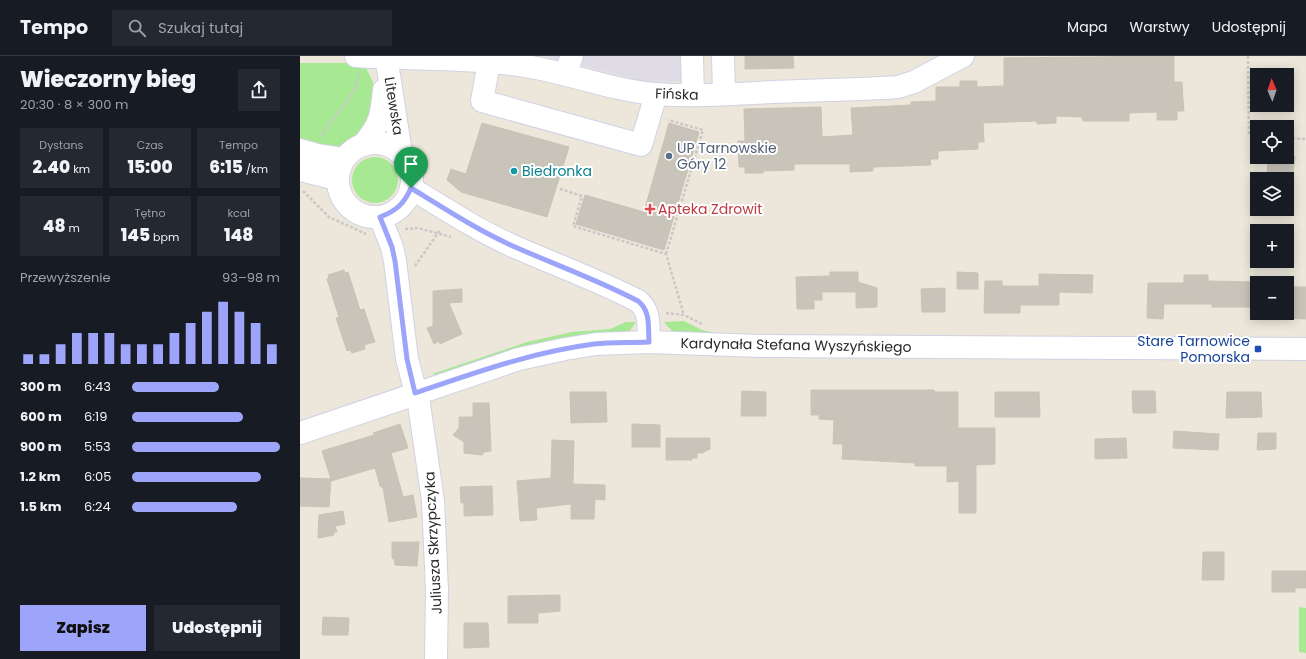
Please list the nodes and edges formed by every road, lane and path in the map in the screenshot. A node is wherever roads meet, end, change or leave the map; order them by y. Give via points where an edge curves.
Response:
1 (692, 56) edge
2 (724, 56) edge
3 (963, 56) edge
4 (1248, 56) edge
5 (386, 57) edge
6 (358, 62) edge
7 (489, 62) junction
8 (569, 65) edge
9 (656, 94) junction
10 (724, 94) junction
11 (693, 95) junction
12 (661, 118) dead end
13 (1250, 135) edge
14 (1294, 138) edge
15 (1306, 139) edge
16 (321, 140) dead end
17 (363, 145) junction
18 (300, 150) edge
19 (401, 154) junction
20 (344, 159) junction
21 (300, 170) edge
22 (337, 179) junction
23 (411, 188) junction
24 (560, 189) dead end
25 (300, 190) edge
26 (380, 217) junction
27 (440, 230) dead end
28 (368, 235) dead end
29 (666, 254) junction
30 (414, 268) dead end
31 (684, 315) dead end
32 (649, 342) junction
33 (1306, 349) edge
34 (415, 393) junction
35 (300, 433) edge
36 (436, 659) edge

1 - 11 street
2 - 10 street
3 - 10 street, Fińska via 914,82 898,87
4 - 13 path
5 - 6 street, Fińska
5 - 7 street, Fińska
5 - 17 street, Litewska via 381,117
5 - 19 street, Litewska
6 - 16 path via 354,90 328,124
7 - 8 street, Fińska
7 - 9 street via 482,101 641,145
8 - 9 street, Fińska via 601,85
9 - 11 street, Fińska
10 - 11 street, Fińska
12 - 29 path via 703,130
14 - 15 path
17 - 19 street via 377,143 391,146
17 - 20 street via 350,152
18 - 20 street
19 - 23 street via 410,170
20 - 22 street
21 - 22 street
22 - 26 street via 341,196 347,206 368,217
23 - 26 street via 405,202 394,212
23 - 32 street via 450,213 514,247 638,301 647,314
24 - 29 path via 582,196 573,226
25 - 28 path via 329,217
26 - 34 street, Juliusza Skrzypczyka via 395,261 407,359
27 - 30 path
29 - 31 path
32 - 33 street, Kardynała Stefana Wyszyńskiego via 768,346
32 - 34 street, Kardynała Stefana Wyszyńskiego via 596,344 519,359
34 - 35 street, Kardynała Stefana Wyszyńskiego
34 - 36 street, Juliusza Skrzypczyka via 433,501 437,590

